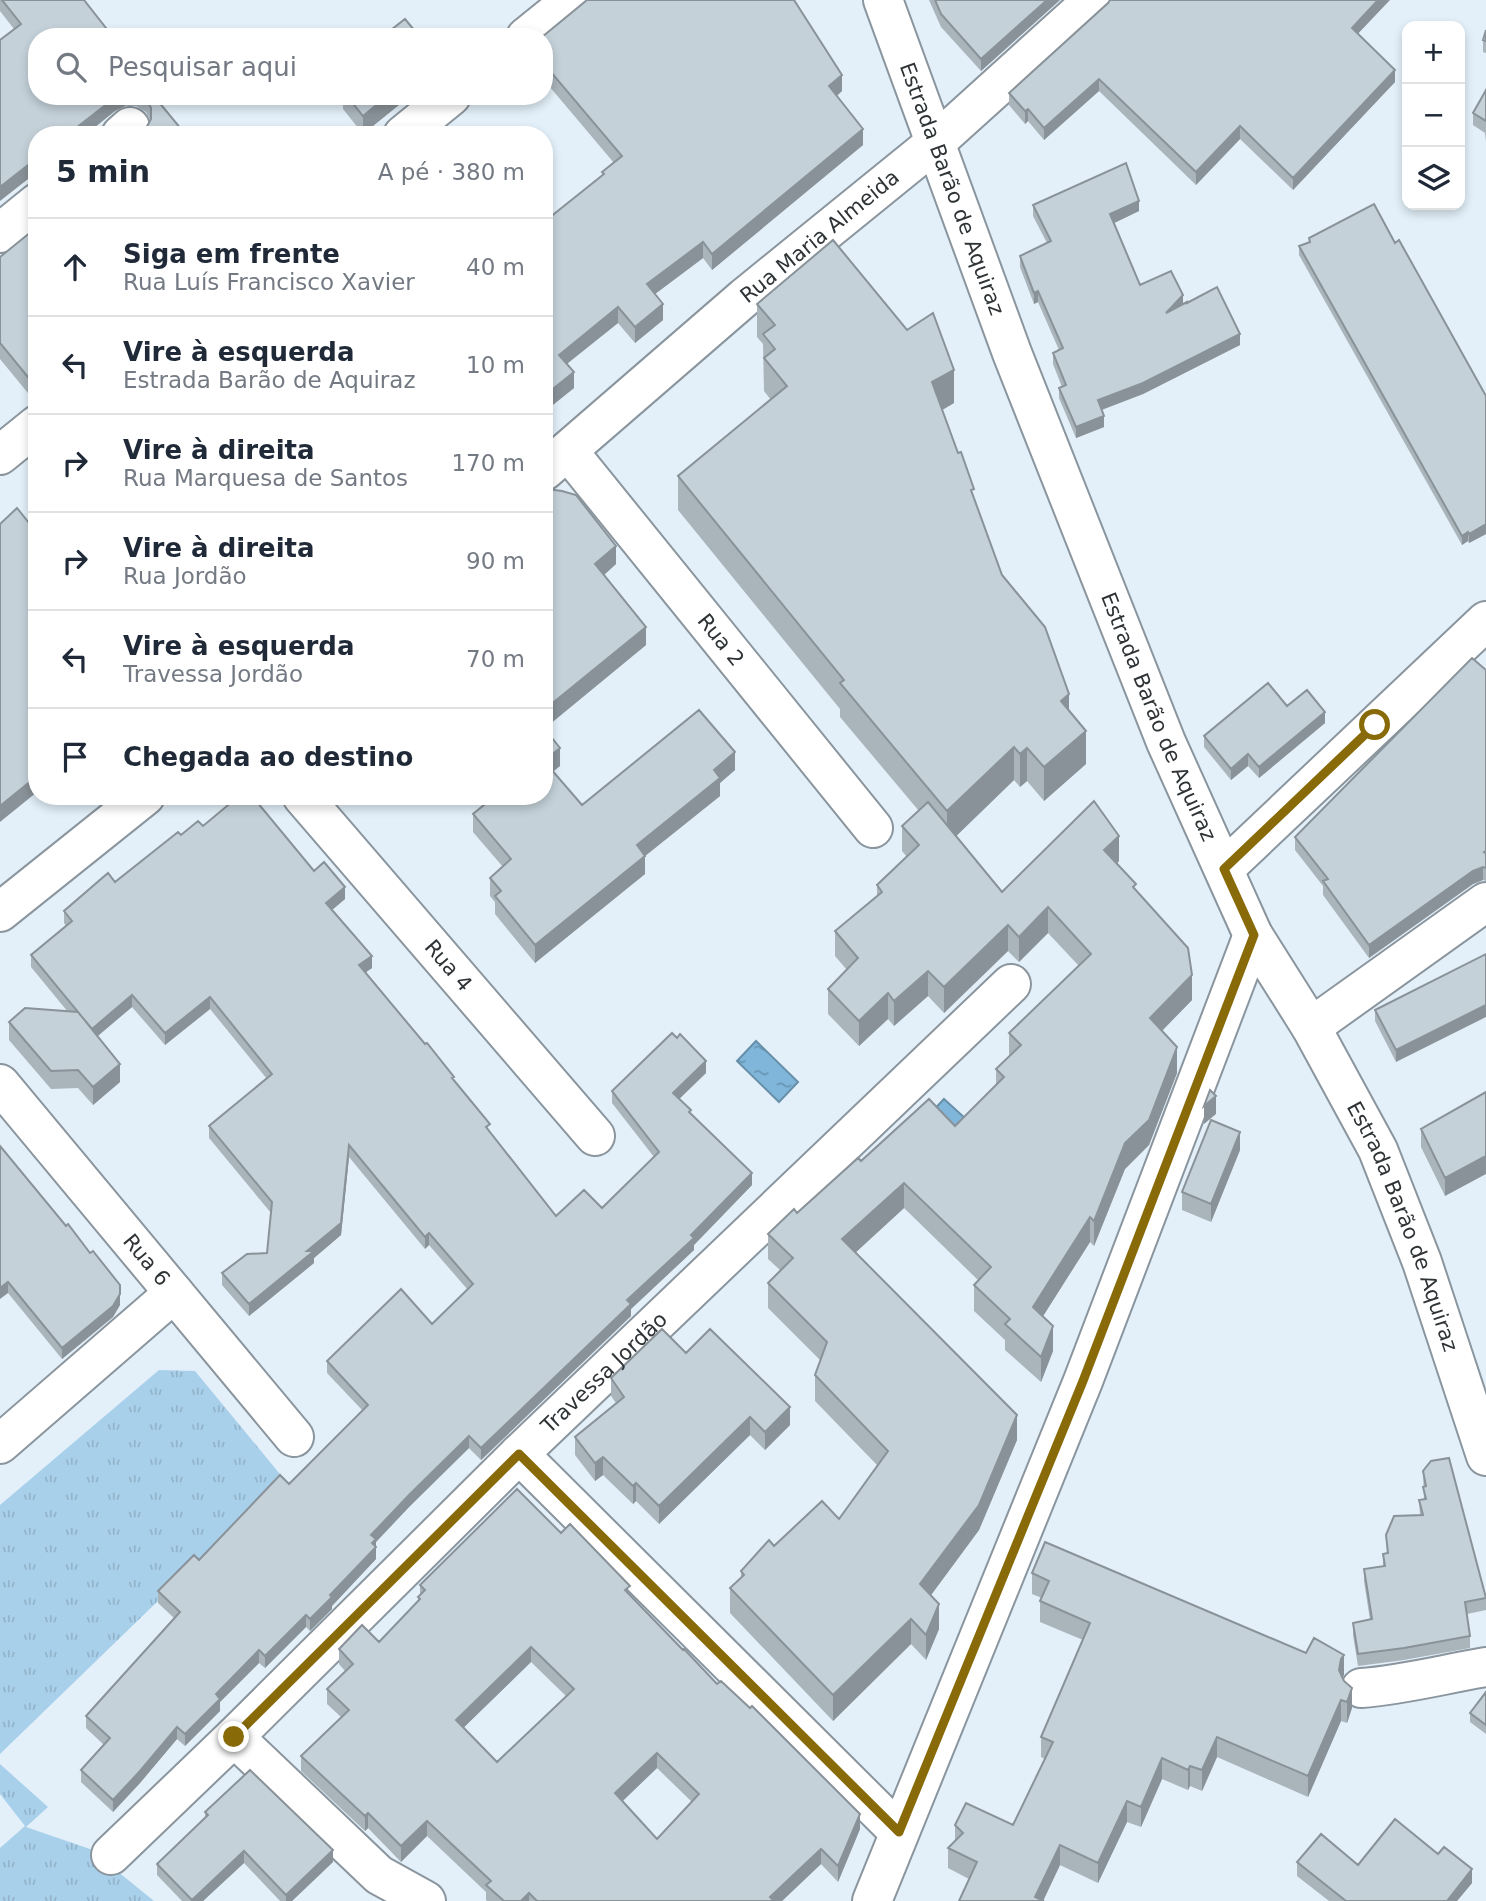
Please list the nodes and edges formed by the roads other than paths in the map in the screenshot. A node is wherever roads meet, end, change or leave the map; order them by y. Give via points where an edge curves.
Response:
1 (572, 0) edge
2 (884, 0) edge
3 (1093, 0) edge
4 (537, 28) edge
5 (441, 105) edge
6 (414, 126) edge
7 (936, 142) junction
8 (28, 210) edge
9 (0, 233) edge
10 (28, 432) edge
11 (0, 454) edge
12 (556, 461) edge
13 (1486, 621) edge
14 (134, 805) edge
15 (310, 805) edge
16 (873, 828) dead end
17 (1224, 869) junction
18 (1486, 902) edge
19 (0, 912) edge
20 (1254, 935) junction
21 (1012, 984) dead end
22 (1311, 1027) junction
23 (0, 1084) edge
24 (595, 1136) dead end
25 (174, 1293) junction
26 (294, 1437) dead end
27 (0, 1444) edge
28 (519, 1454) junction
29 (1486, 1457) edge
30 (1486, 1667) edge
31 (1361, 1688) dead end
32 (234, 1737) junction
33 (899, 1832) junction
34 (111, 1856) dead end
35 (426, 1901) edge
36 (872, 1901) edge

1 - 4 street
2 - 7 street, Estrada Barão de Aquiraz
3 - 7 street, Rua Maria Almeida
5 - 6 street
7 - 12 street, Rua Maria Almeida via 745,297
7 - 17 street, Estrada Barão de Aquiraz via 1012,353 1140,677
8 - 9 street
10 - 11 street
12 - 16 street, Rua 2
13 - 17 street
14 - 19 street
15 - 24 street, Rua 4
17 - 20 street, Estrada Barão de Aquiraz
18 - 22 street
20 - 22 street, Estrada Barão de Aquiraz
20 - 33 street via 1083,1381
21 - 28 street, Travessa Jordão
22 - 29 street, Estrada Barão de Aquiraz via 1378,1150 1422,1262
23 - 25 street, Rua 6
25 - 26 street, Rua 6
25 - 27 street
28 - 32 street, Travessa Jordão
28 - 33 street
30 - 31 street
32 - 34 street, Travessa Jordão
32 - 35 street via 379,1875
33 - 36 street

